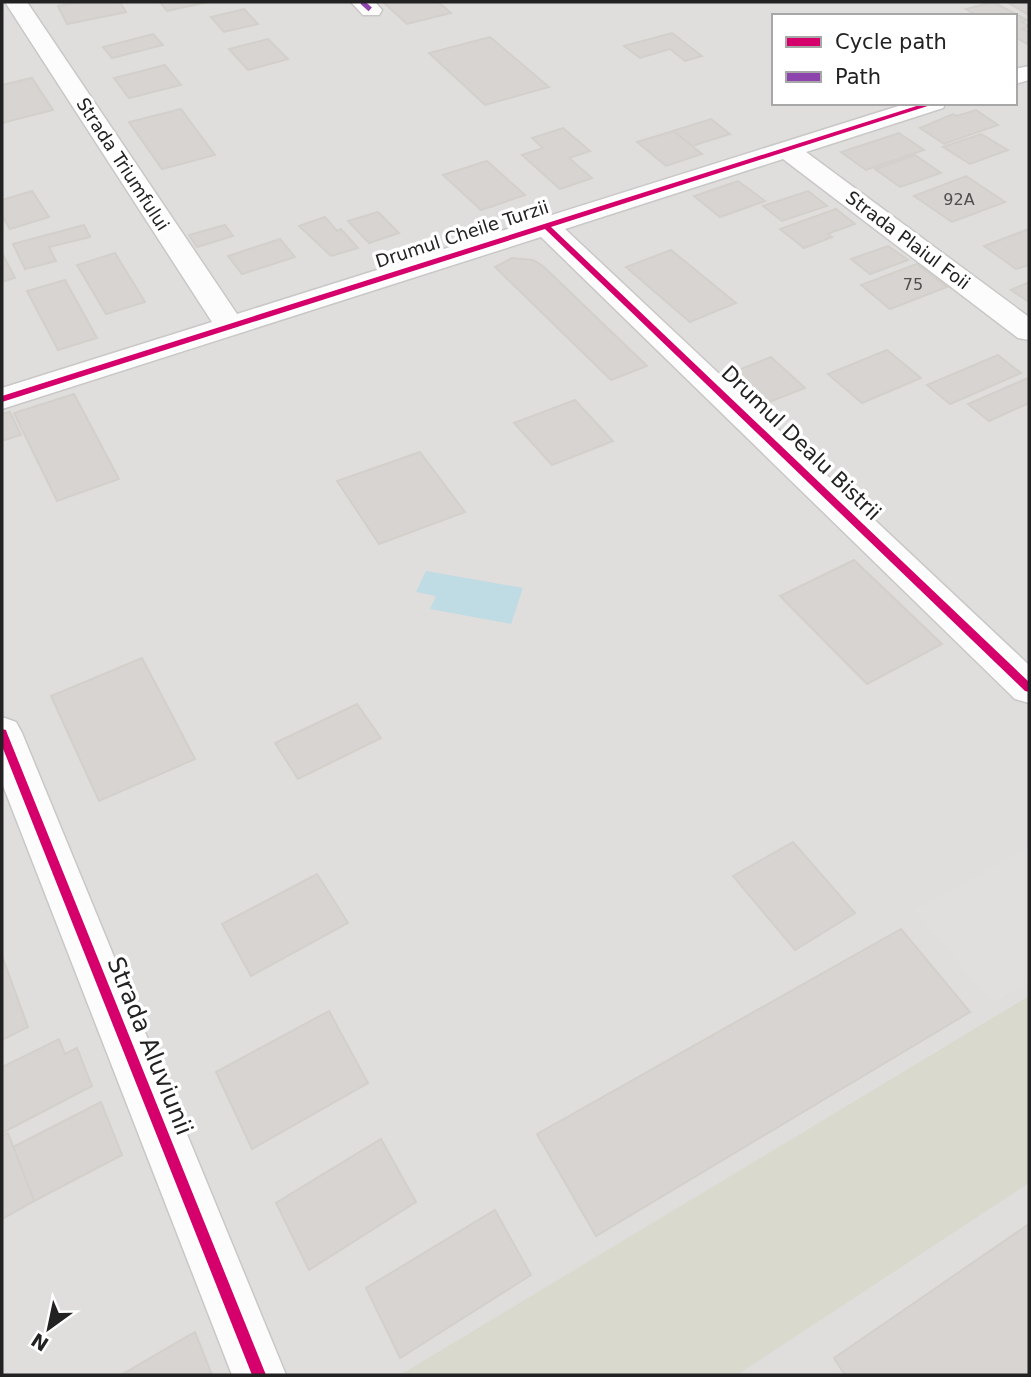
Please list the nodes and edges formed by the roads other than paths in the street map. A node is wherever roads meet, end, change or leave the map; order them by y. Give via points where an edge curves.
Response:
1 (16, 2) edge
2 (928, 105) edge
3 (787, 150) junction
4 (546, 226) junction
5 (230, 326) junction
6 (1029, 331) edge
7 (2, 398) edge
8 (1029, 688) edge
9 (2, 733) edge
10 (259, 1375) edge

1 - 5 street, Strada Triumfului
2 - 3 street, Drumul Cheile Turzii
3 - 4 street, Drumul Cheile Turzii
3 - 6 street, Strada Plaiul Foii
4 - 5 street, Drumul Cheile Turzii
4 - 8 street, Drumul Dealu Bistrii
5 - 7 street, Drumul Cheile Turzii
9 - 10 street, Strada Aluviunii

